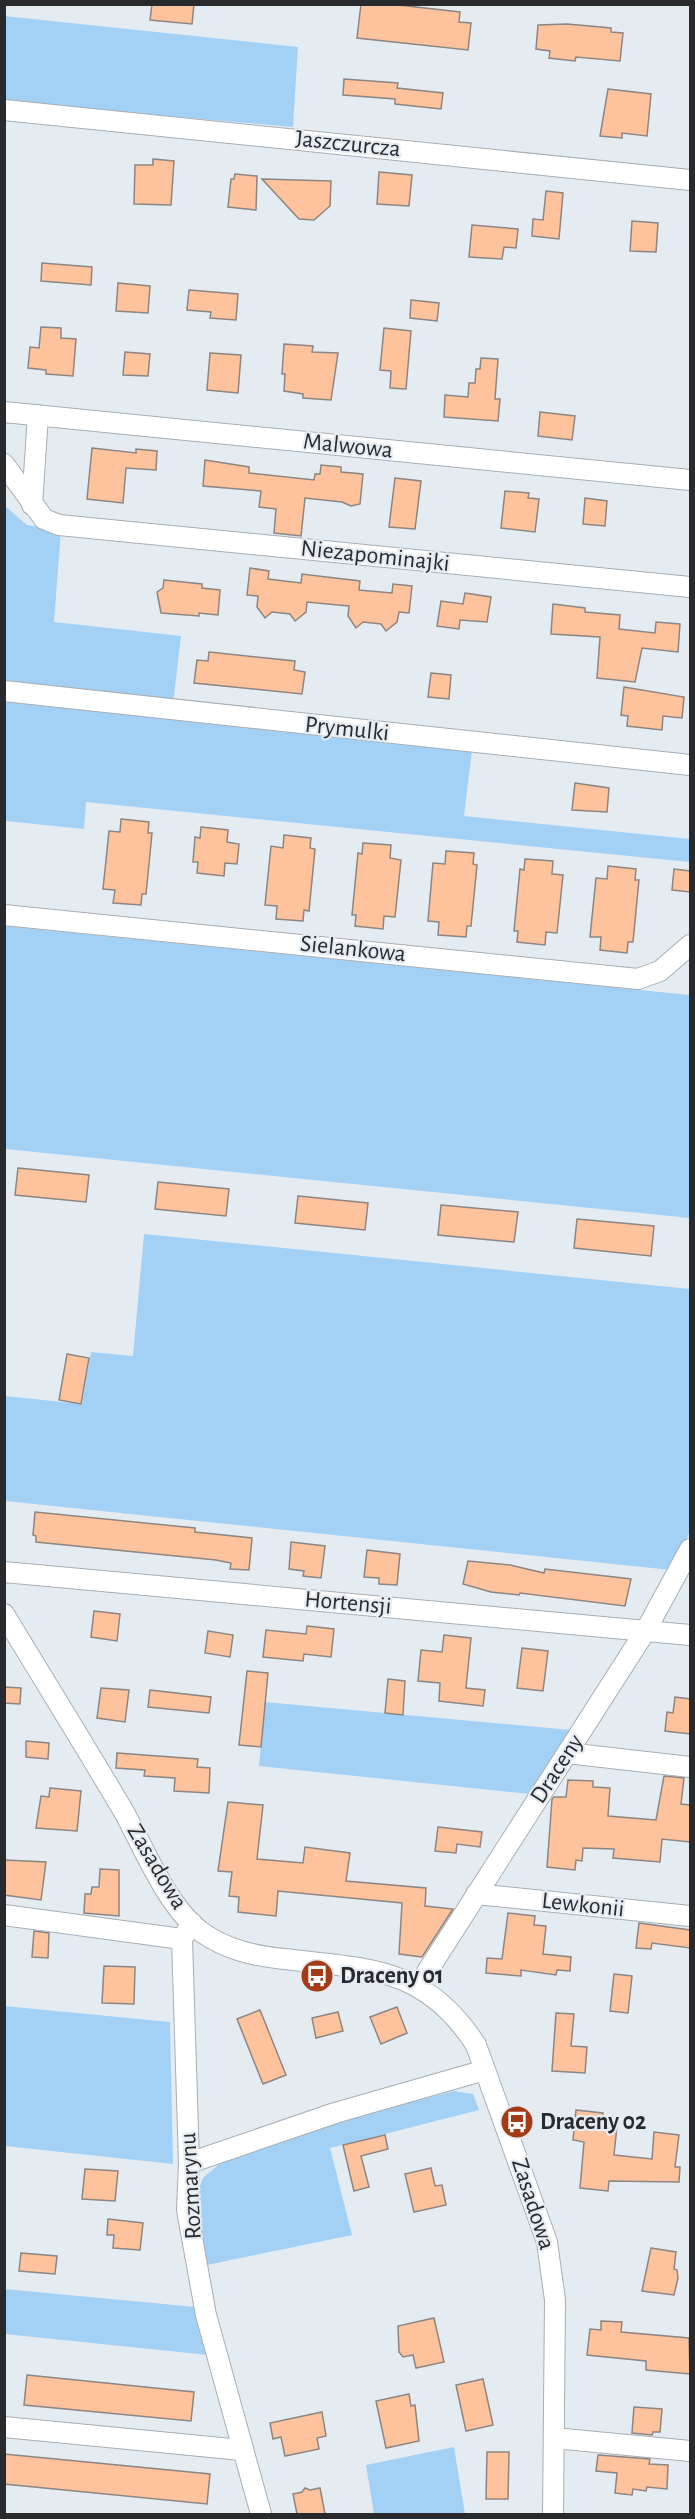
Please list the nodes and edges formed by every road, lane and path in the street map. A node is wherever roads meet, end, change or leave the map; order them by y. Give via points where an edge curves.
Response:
1 (4, 110) edge
2 (690, 180) edge
3 (4, 412) edge
4 (38, 415) junction
5 (4, 464) edge
6 (690, 480) edge
7 (32, 505) junction
8 (690, 587) edge
9 (4, 691) edge
10 (690, 765) edge
11 (4, 915) edge
12 (690, 945) edge
13 (690, 1548) edge
14 (4, 1572) edge
15 (4, 1614) edge
16 (646, 1630) junction
17 (690, 1635) edge
18 (567, 1753) junction
19 (690, 1767) edge
20 (476, 1894) junction
21 (4, 1915) edge
22 (690, 1916) edge
23 (187, 1931) junction
24 (418, 1986) junction
25 (485, 2070) junction
26 (189, 2163) junction
27 (4, 2427) edge
28 (554, 2438) junction
29 (242, 2450) junction
30 (690, 2451) edge
31 (261, 2514) edge
32 (553, 2514) edge

1 - 2 street, Jaszczurcza
3 - 4 street, Malwowa
4 - 6 street, Malwowa
4 - 7 street
5 - 7 street
7 - 8 street, Niezapominajki via 44,519 59,525
9 - 10 street, Prymulki
11 - 12 street, Sielankowa via 638,979 660,970
13 - 16 street, Draceny
14 - 16 street, Hortensji
15 - 23 street, Zasadowa via 124,1813
16 - 17 street, Hortensji
16 - 18 street, Draceny
18 - 19 street
18 - 20 street, Draceny
20 - 22 street, Lewkonii
20 - 24 street, Draceny
21 - 23 street
23 - 24 street, Zasadowa via 203,1933 236,1950 362,1968
23 - 26 street, Rozmarynu
24 - 25 street, Zasadowa via 444,2004 464,2025
25 - 26 street via 335,2113
25 - 28 street, Zasadowa via 552,2263
26 - 29 street, Rozmarynu via 187,2210 206,2315
27 - 29 street
28 - 30 street
28 - 32 street, Zasadowa
29 - 31 street, Rozmarynu

